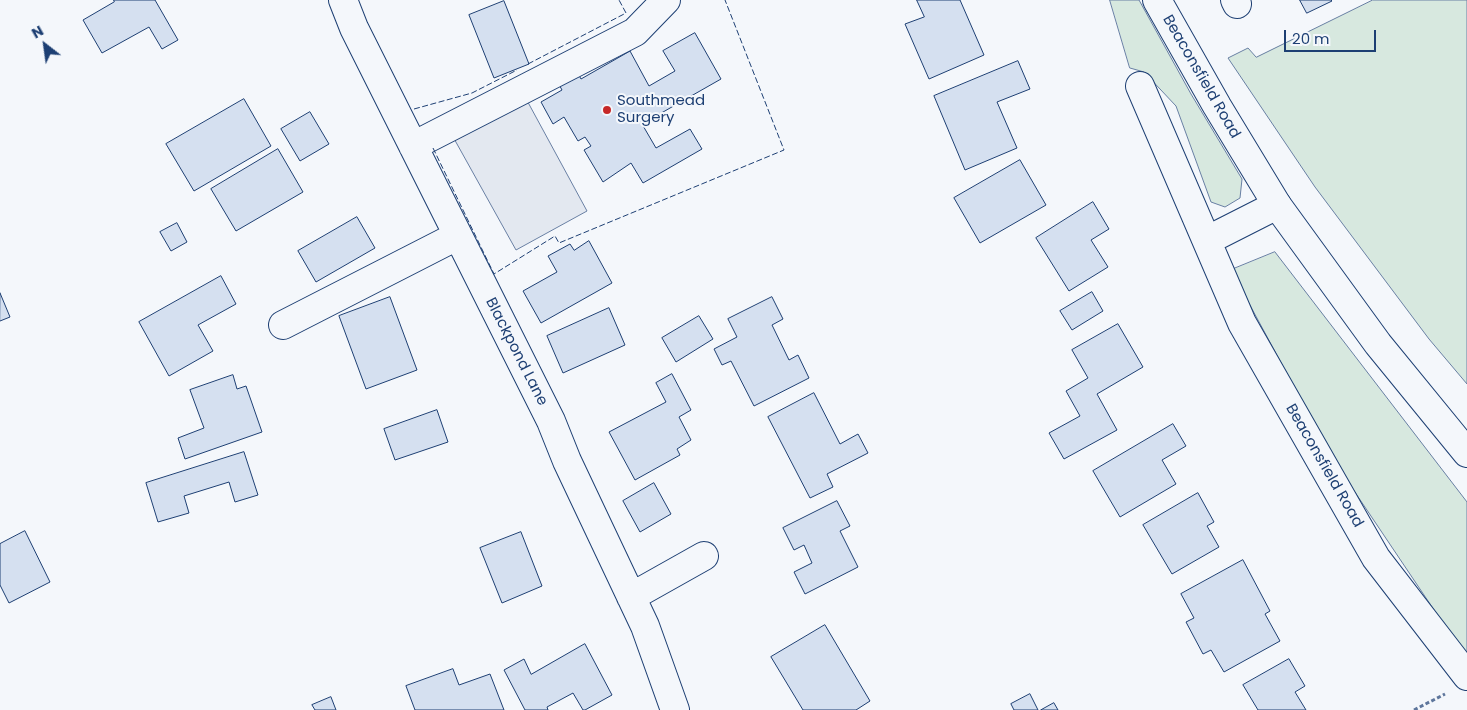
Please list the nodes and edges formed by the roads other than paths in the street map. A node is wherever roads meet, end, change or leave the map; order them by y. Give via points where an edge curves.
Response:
1 (343, 0) edge
2 (666, 0) edge
3 (1158, 0) edge
4 (1140, 86) dead end
5 (413, 146) junction
6 (1277, 205) junction
7 (457, 236) junction
8 (1208, 240) junction
9 (283, 325) dead end
10 (1467, 453) edge
11 (704, 556) dead end
12 (631, 597) junction
13 (1458, 684) edge
14 (675, 710) edge

1 - 5 street, Blackpond Lane
2 - 5 street via 635,32
3 - 6 street, Beaconsfield Road
4 - 8 street, Beaconsfield Road
5 - 7 street, Blackpond Lane
6 - 8 street
6 - 10 street, Beaconsfield Road via 1378,344
7 - 9 street
7 - 12 street, Blackpond Lane via 551,420
8 - 13 street, Beaconsfield Road via 1242,323 1376,558
11 - 12 street
12 - 14 street, Blackpond Lane via 645,626

